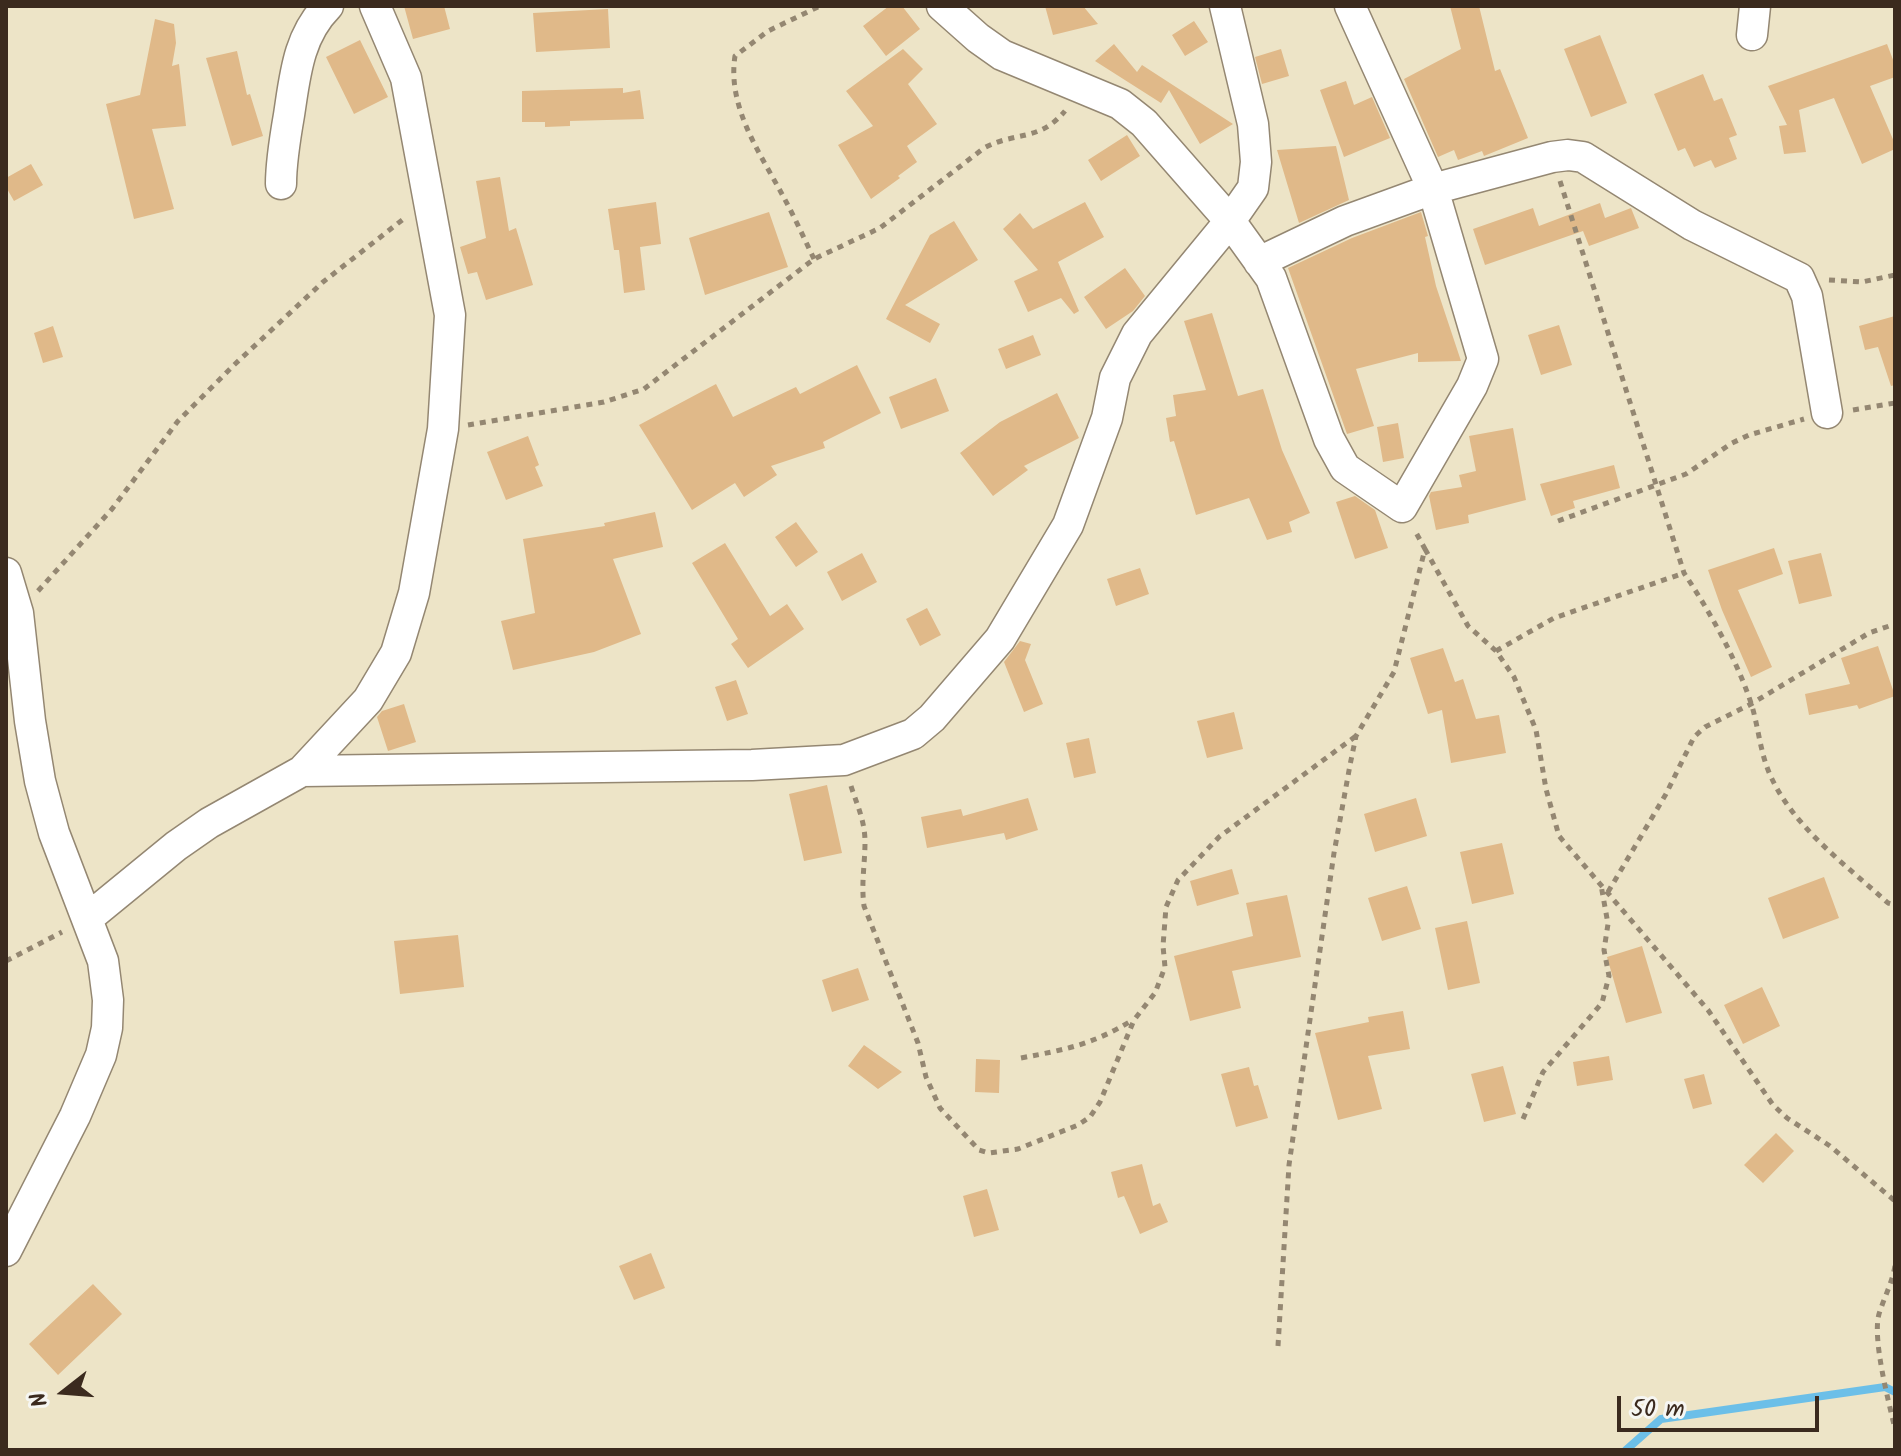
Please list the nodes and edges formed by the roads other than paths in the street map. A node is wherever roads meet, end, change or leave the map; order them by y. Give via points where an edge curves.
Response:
1 (328, 6) edge
2 (375, 6) edge
3 (942, 6) edge
4 (1225, 6) edge
5 (1350, 6) edge
6 (281, 184) dead end
7 (1433, 189) junction
8 (1230, 221) junction
9 (1259, 262) junction
10 (1827, 413) road end
11 (6, 573) edge
12 (302, 771) junction
13 (88, 918) junction
14 (6, 1251) edge

1 - 6 street via 311,27 298,59
2 - 12 street via 406,78 450,315 443,429 414,593 396,653 368,700
3 - 8 street via 1002,55 1134,113
4 - 8 street via 1253,124 1256,162 1253,188
5 - 7 street
7 - 9 street via 1345,221
7 - 9 street via 1483,359 1402,507 1352,475 1338,456 1277,291
7 - 10 street via 1552,157 1583,157 1692,225 1799,278 1807,296
8 - 9 street
8 - 12 street via 1137,334 1115,378 1107,418 1068,525 1000,639 913,734 844,760
11 - 13 street via 18,613 40,781
12 - 13 street via 198,831
13 - 14 street via 103,961 108,1000 101,1055

